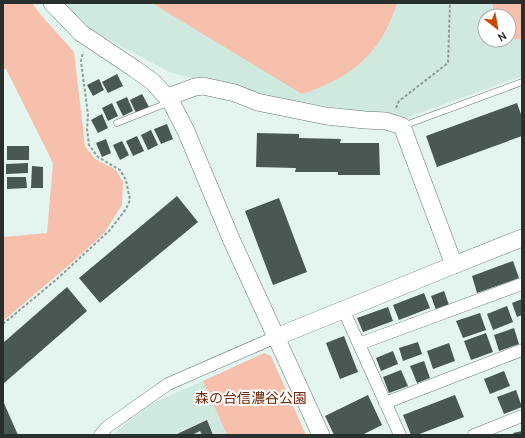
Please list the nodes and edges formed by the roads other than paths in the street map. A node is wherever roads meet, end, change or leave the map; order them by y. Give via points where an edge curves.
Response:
1 (52, 3) edge
2 (522, 82) edge
3 (169, 100) junction
4 (118, 123) dead end
5 (396, 124) junction
6 (522, 238) edge
7 (454, 265) junction
8 (522, 284) edge
9 (343, 309) junction
10 (276, 337) junction
11 (360, 344) junction
12 (522, 350) edge
13 (385, 403) junction
14 (522, 416) edge
15 (100, 435) edge
16 (321, 435) edge
17 (400, 435) edge
18 (474, 435) edge

1 - 3 street via 81,33 153,82
2 - 5 lane
3 - 4 lane
3 - 5 street via 195,86 203,86 257,102 311,113
3 - 10 street via 186,131
5 - 7 street
6 - 7 street
7 - 9 street
8 - 11 street
9 - 10 street
9 - 11 street
10 - 15 street via 168,384 107,427
10 - 16 street
11 - 13 street
12 - 13 street
13 - 17 street
14 - 18 street

